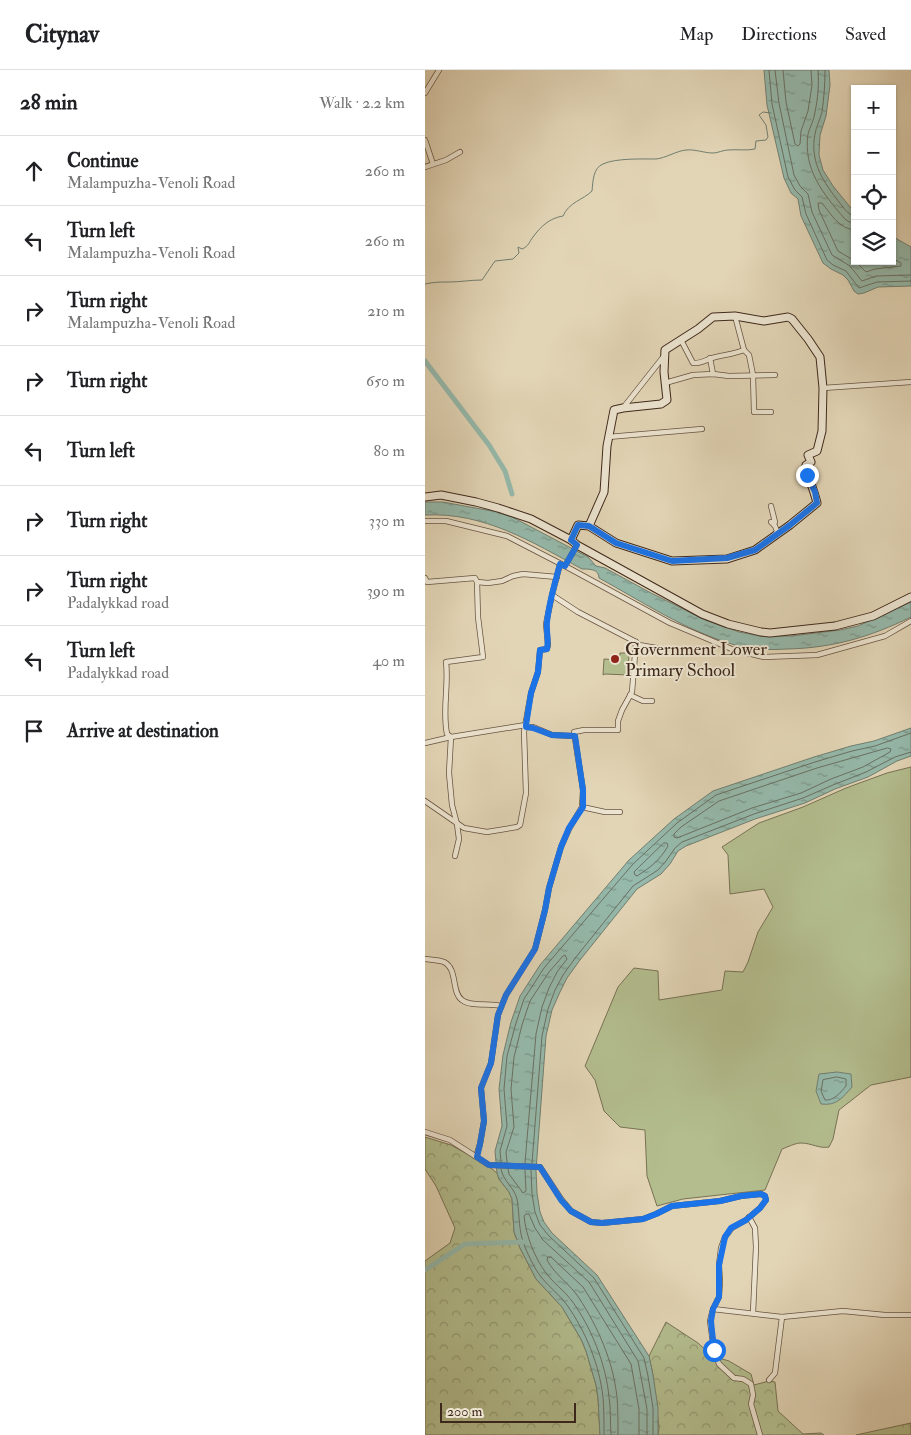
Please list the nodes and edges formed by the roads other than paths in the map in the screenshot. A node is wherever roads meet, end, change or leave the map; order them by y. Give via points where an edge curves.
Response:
1 (439, 70) edge
2 (425, 93) edge
3 (425, 140) edge
4 (461, 152) dead end
5 (433, 164) junction
6 (425, 167) edge
7 (735, 316) junction
8 (681, 340) junction
9 (745, 350) junction
10 (665, 355) junction
11 (711, 358) junction
12 (713, 374) junction
13 (753, 375) junction
14 (775, 375) dead end
15 (911, 382) edge
16 (665, 383) junction
17 (823, 388) junction
18 (623, 408) junction
19 (771, 412) dead end
20 (702, 429) dead end
21 (608, 437) junction
22 (425, 497) edge
23 (771, 506) dead end
24 (425, 521) edge
25 (589, 526) junction
26 (774, 536) junction
27 (571, 540) junction
28 (577, 545) junction
29 (562, 565) junction
30 (557, 577) junction
31 (425, 578) edge
32 (477, 582) junction
33 (552, 596) junction
34 (911, 597) edge
35 (911, 621) edge
36 (637, 642) junction
37 (662, 649) dead end
38 (630, 695) junction
39 (652, 702) dead end
40 (526, 725) junction
41 (575, 736) junction
42 (451, 737) junction
43 (425, 743) edge
44 (425, 801) edge
45 (583, 807) junction
46 (620, 812) dead end
47 (457, 824) junction
48 (455, 856) dead end
49 (425, 959) edge
50 (501, 1006) junction
51 (425, 1132) edge
52 (477, 1157) junction
53 (749, 1217) junction
54 (713, 1309) junction
55 (753, 1313) junction
56 (911, 1315) edge
57 (782, 1317) junction
58 (769, 1380) dead end
59 (759, 1435) edge

1 - 2 street
3 - 5 street
4 - 5 street
5 - 6 street
7 - 8 street via 713,317
7 - 9 street
7 - 17 street via 764,321 788,316 792,319 820,357
8 - 10 street via 665,350
8 - 11 street via 693,363
9 - 11 street
9 - 13 street
10 - 16 street
10 - 18 street
11 - 12 street
12 - 13 street
12 - 16 street
13 - 14 street
13 - 19 street via 755,412
15 - 17 street
16 - 18 street via 667,400 661,404
17 - 26 street via 822,431 817,451 808,455 811,462 806,465 817,503
18 - 21 street via 614,410
20 - 21 street
21 - 25 street via 603,492
22 - 27 street via 441,496 483,504 531,519
23 - 26 street via 775,522 771,522 777,531
24 - 29 street via 446,521 507,536
25 - 26 street via 616,543 672,561 727,558 755,550
25 - 27 street via 578,525
27 - 28 street
28 - 29 street
28 - 34 street via 702,614 761,632 835,626 873,616
29 - 30 street
29 - 35 street via 670,623 734,650 764,657 817,655 885,636
30 - 32 street via 523,574 503,581
30 - 33 street
31 - 32 street via 427,582 475,578
32 - 42 street via 483,657 446,662 445,724
33 - 36 street
33 - 40 street via 546,624 548,645 547,649 540,648
36 - 37 street
36 - 38 street
38 - 39 street
38 - 41 street via 618,720 618,730 584,730 574,732
40 - 41 street via 552,735
40 - 42 street
40 - 47 street via 526,793 520,825 487,832
41 - 45 street
42 - 43 street
42 - 47 street via 449,773
44 - 47 street
45 - 46 street
45 - 50 street via 561,847 535,949
47 - 48 street via 459,839
49 - 50 street via 448,965 464,1002
50 - 52 street via 491,1063 481,1088 484,1121
51 - 52 street via 450,1140
52 - 53 street via 489,1165 540,1167 571,1211 591,1222 643,1219 672,1206 741,1196 765,1196 760,1208
53 - 54 street via 731,1228 725,1237 719,1265 719,1297
53 - 55 street via 755,1228 756,1247
54 - 55 street
54 - 59 street via 711,1328 719,1364 734,1378 751,1384 751,1404
55 - 57 street
56 - 57 street via 885,1316 843,1311
57 - 58 street via 775,1373

